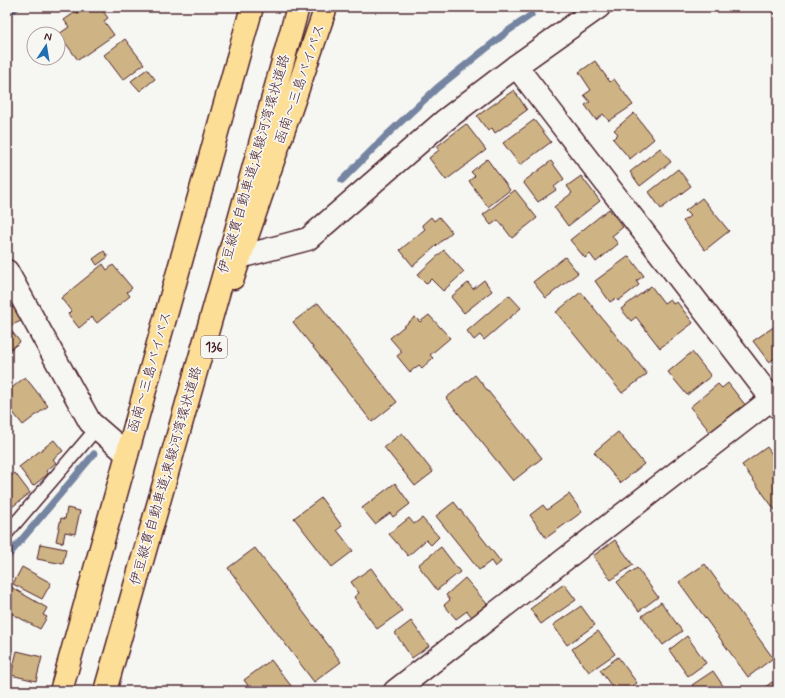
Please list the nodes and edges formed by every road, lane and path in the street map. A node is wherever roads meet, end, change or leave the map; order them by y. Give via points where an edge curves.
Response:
1 (252, 7) edge
2 (298, 7) edge
3 (326, 7) edge
4 (599, 7) edge
5 (516, 66) junction
6 (240, 257) junction
7 (7, 271) edge
8 (776, 400) edge
9 (97, 428) junction
10 (127, 454) junction
11 (7, 533) edge
12 (61, 691) edge
13 (105, 691) edge
14 (116, 691) edge
15 (395, 691) edge

1 - 10 highway, 函南～三島バイパス
2 - 13 highway, 伊豆縦貫自動車道;東駿河湾環状道路
3 - 6 highway, 函南～三島バイパス / 136
4 - 5 street
5 - 6 street via 444,121 308,239
5 - 8 street
6 - 14 highway, 函南～三島バイパス / 136
7 - 9 street via 90,422
8 - 15 street
9 - 10 street
9 - 11 lane
10 - 12 highway, 函南～三島バイパス

